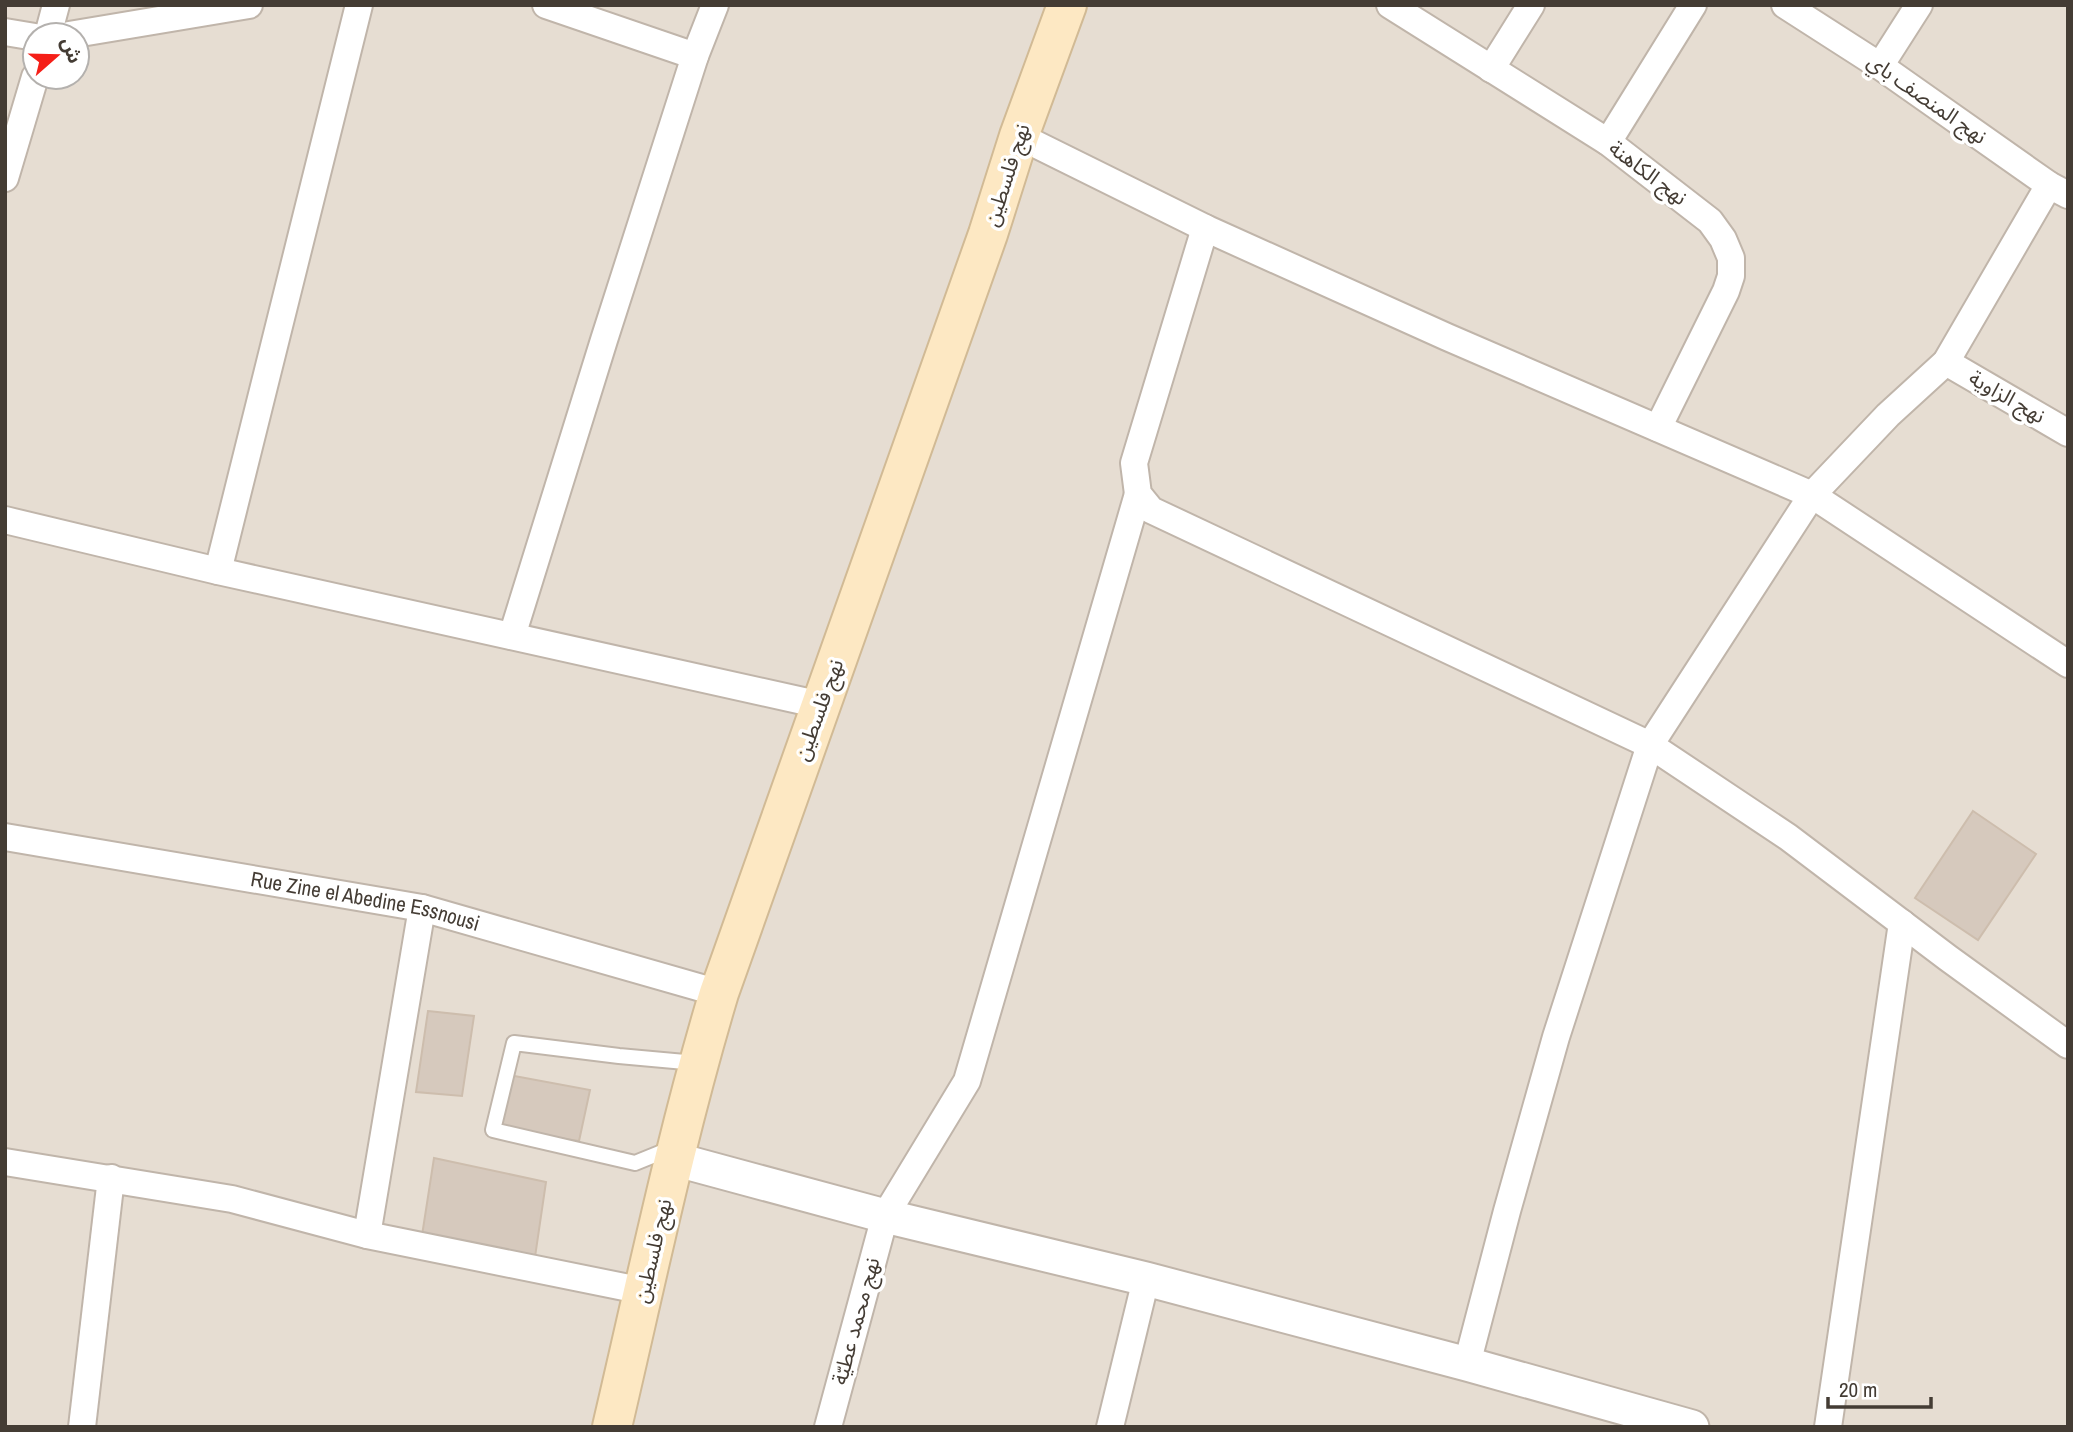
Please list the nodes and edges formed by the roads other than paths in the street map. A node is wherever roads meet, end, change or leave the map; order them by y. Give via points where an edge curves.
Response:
1 (249, 5) edge
2 (359, 5) edge
3 (546, 5) edge
4 (715, 5) edge
5 (1067, 5) edge
6 (1390, 5) edge
7 (1531, 5) edge
8 (1693, 5) edge
9 (1785, 5) edge
10 (1919, 5) edge
11 (91, 31) edge
12 (695, 57) junction
13 (1880, 65) junction
14 (1491, 69) junction
15 (31, 91) edge
16 (1019, 136) junction
17 (1608, 142) junction
18 (5, 178) edge
19 (2058, 190) edge
20 (1205, 228) junction
21 (1945, 362) junction
22 (1658, 428) junction
23 (2068, 433) edge
24 (1138, 494) junction
25 (1812, 495) junction
26 (5, 520) edge
27 (218, 570) junction
28 (512, 636) junction
29 (2068, 664) edge
30 (821, 705) junction
31 (1650, 745) junction
32 (5, 837) edge
33 (422, 908) junction
34 (1902, 923) junction
35 (719, 993) junction
36 (2068, 1045) edge
37 (698, 1063) junction
38 (675, 1153) junction
39 (5, 1162) edge
40 (111, 1178) junction
41 (885, 1216) junction
42 (368, 1235) junction
43 (1146, 1279) junction
44 (644, 1292) junction
45 (1467, 1364) junction
46 (82, 1427) edge
47 (612, 1427) edge
48 (828, 1427) edge
49 (1110, 1427) edge
50 (1692, 1427) edge
51 (1828, 1427) edge

1 - 11 street
2 - 27 street
3 - 12 street
4 - 12 street
5 - 16 main road, نهج فلسطين
6 - 14 street, نهج الكاهنة
7 - 14 street
8 - 17 street
9 - 13 street, نهج المنصف باي
10 - 13 street
12 - 28 street
13 - 19 street, نهج المنصف باي
14 - 17 street, نهج الكاهنة
15 - 18 street
16 - 20 street
16 - 30 main road, نهج فلسطين
17 - 22 street, نهج الكاهنة via 1710,221 1731,258 1726,291
19 - 21 street
20 - 22 street
20 - 24 street via 1134,463
21 - 23 street, نهج الزاوية
21 - 25 street
22 - 25 street
24 - 31 street via 1151,510
24 - 41 street, نهج محمد عطيّة via 967,1081
25 - 29 street
25 - 31 street
26 - 27 street
27 - 28 street
28 - 30 street
30 - 35 main road, نهج فلسطين
31 - 34 street via 1788,837
31 - 45 street via 1556,1037
32 - 33 street, Rue Zine el Abedine Essnousi
33 - 35 street, Rue Zine el Abedine Essnousi
33 - 42 street
34 - 36 street
34 - 51 street
35 - 37 main road, نهج فلسطين
37 - 38 main road, نهج فلسطين
37 - 38 lane via 514,1042 493,1130 635,1163
38 - 41 street
38 - 44 main road, نهج فلسطين
39 - 40 street
40 - 42 street via 232,1199
40 - 46 street
41 - 43 street
41 - 48 street, نهج محمد عطيّة
42 - 44 street
43 - 45 street
43 - 49 street
44 - 47 main road, نهج فلسطين
45 - 50 street

